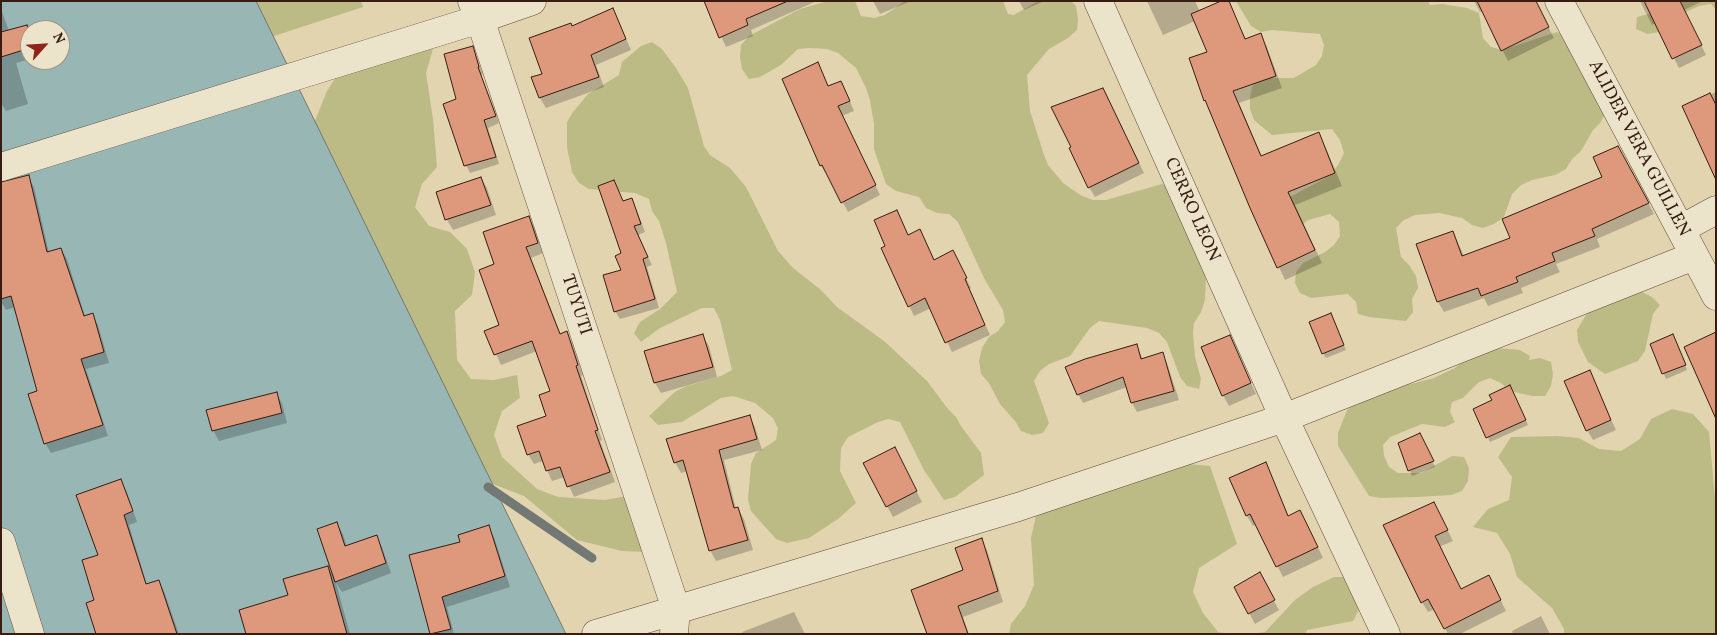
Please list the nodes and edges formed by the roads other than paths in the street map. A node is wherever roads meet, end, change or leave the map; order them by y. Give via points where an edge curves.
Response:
1 (532, 1) edge
2 (1098, 1) edge
3 (1559, 1) edge
4 (476, 10) edge
5 (1, 167) edge
6 (1716, 210) edge
7 (1681, 229) junction
8 (1708, 275) edge
9 (1284, 418) junction
10 (1, 542) edge
11 (675, 621) edge
12 (30, 634) edge
13 (596, 634) edge
14 (1386, 634) edge

1 - 4 street
2 - 9 street, CERRO LEON
3 - 7 street, ALIDER VERA GUILLEN
4 - 5 street
4 - 11 street, TUYUTI
6 - 7 street
7 - 8 street, ALIDER VERA GUILLEN
8 - 9 street
9 - 11 street
9 - 14 street, CERRO LEON
10 - 12 street
11 - 13 street

